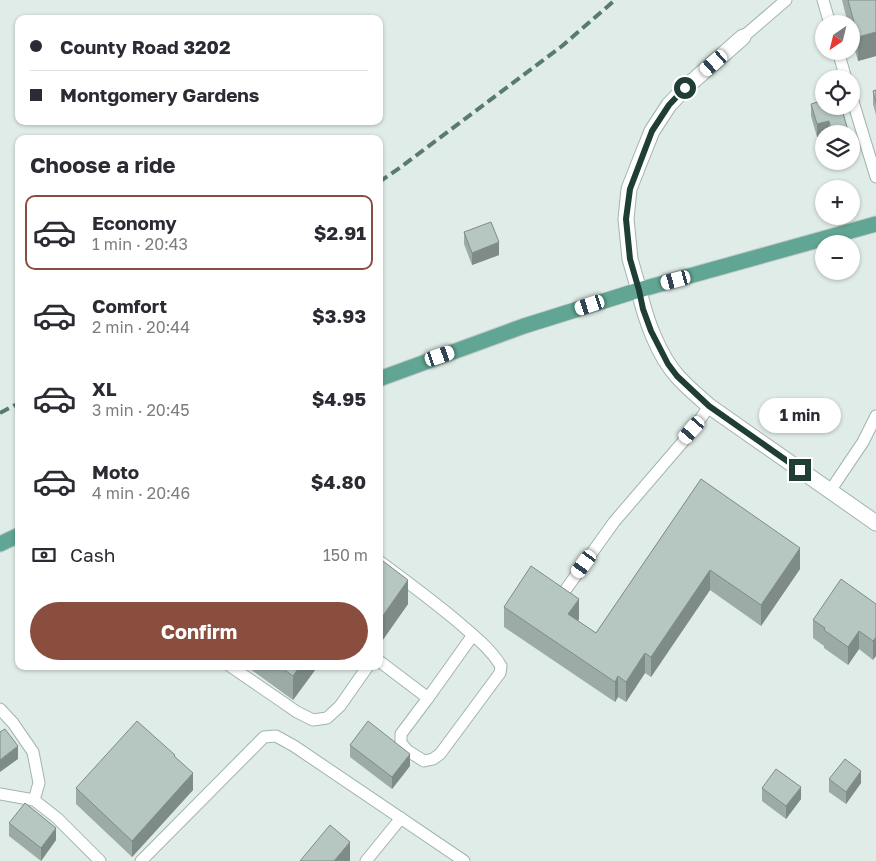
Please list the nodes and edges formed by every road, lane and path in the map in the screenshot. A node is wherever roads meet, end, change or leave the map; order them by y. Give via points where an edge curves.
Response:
1 (786, 0) edge
2 (823, 0) edge
3 (827, 15) edge
4 (743, 38) joint
5 (857, 115) edge
6 (876, 177) edge
7 (876, 224) edge
8 (639, 290) junction
9 (383, 377) edge
10 (709, 406) junction
11 (876, 416) edge
12 (830, 491) junction
13 (876, 523) edge
14 (15, 537) edge
15 (0, 544) edge
16 (383, 564) edge
17 (564, 592) edge
18 (473, 635) junction
19 (383, 664) edge
20 (236, 670) edge
21 (365, 670) edge
22 (428, 698) junction
23 (0, 709) edge
24 (0, 794) edge
25 (34, 800) junction
26 (401, 818) junction
27 (100, 861) edge
28 (141, 861) edge
29 (366, 861) edge
30 (464, 861) edge

1 - 4 lane
2 - 3 lane
4 - 8 street via 685,88 652,131 630,189 626,219 630,259
5 - 6 lane
7 - 8 main road
8 - 9 main road via 524,326
8 - 10 street via 651,331 668,364
10 - 12 street
10 - 17 lane via 614,522
11 - 12 lane via 863,442
12 - 13 street
14 - 15 main road
16 - 18 lane
18 - 22 lane
18 - 22 lane via 493,654 501,666 500,673 440,754 424,761 401,743 401,734
19 - 22 lane
20 - 21 lane via 296,712 313,720 327,718 340,706
23 - 25 lane via 33,752 39,783
24 - 25 lane
25 - 27 lane
26 - 28 lane via 294,746 276,736 264,737
26 - 29 lane
26 - 30 lane

